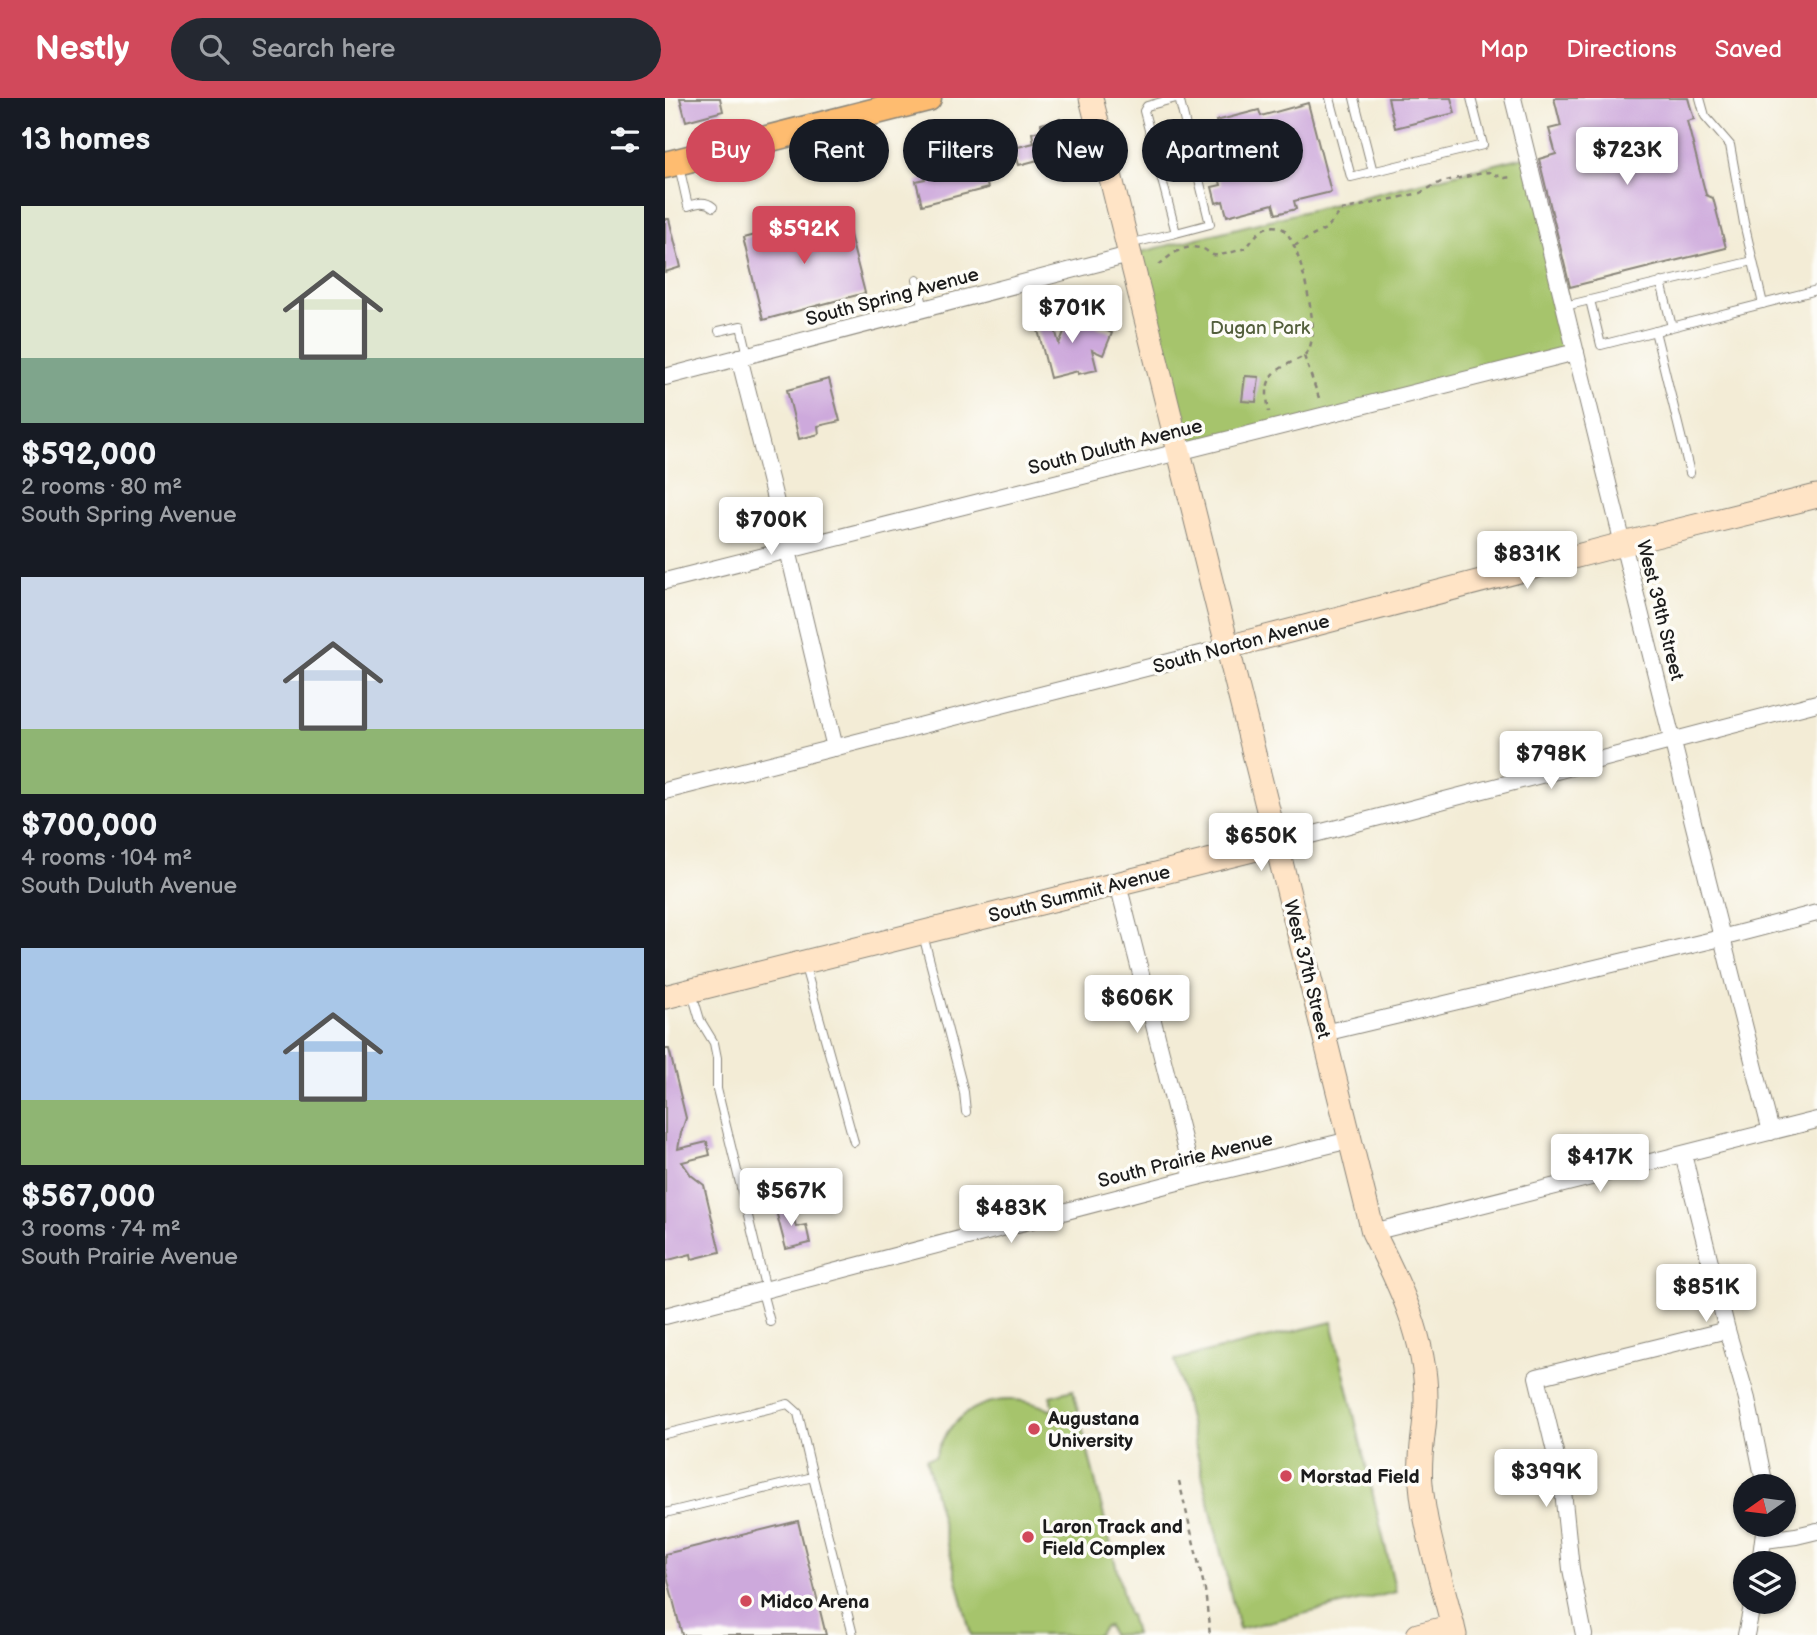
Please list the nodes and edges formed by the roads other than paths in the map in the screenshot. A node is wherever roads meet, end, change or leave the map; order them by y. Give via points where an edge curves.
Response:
1 (927, 98) edge
2 (1091, 98) edge
3 (1177, 98) edge
4 (1330, 98) edge
5 (1354, 98) edge
6 (1472, 98) edge
7 (1513, 98) edge
8 (1700, 98) edge
9 (671, 163) edge
10 (1373, 172) junction
11 (713, 206) dead end
12 (1176, 233) junction
13 (1128, 250) junction
14 (1753, 261) junction
15 (917, 280) dead end
16 (1661, 282) junction
17 (1817, 290) edge
18 (1590, 300) junction
19 (1763, 304) junction
20 (1565, 306) junction
21 (924, 309) junction
22 (1672, 327) junction
23 (719, 331) dead end
24 (1655, 331) junction
25 (1576, 352) junction
26 (743, 356) junction
27 (665, 377) edge
28 (1178, 452) junction
29 (1690, 473) dead end
30 (1817, 496) edge
31 (1623, 544) junction
32 (788, 550) junction
33 (665, 581) edge
34 (1228, 646) junction
35 (1817, 703) edge
36 (1673, 740) junction
37 (835, 748) junction
38 (665, 791) edge
39 (1276, 844) junction
40 (1118, 884) junction
41 (1817, 913) edge
42 (922, 933) junction
43 (1721, 938) junction
44 (804, 962) junction
45 (691, 990) junction
46 (665, 997) edge
47 (1324, 1033) junction
48 (966, 1112) dead end
49 (1817, 1120) edge
50 (1771, 1132) junction
51 (1350, 1140) junction
52 (854, 1142) dead end
53 (1683, 1154) junction
54 (1193, 1178) junction
55 (1373, 1232) junction
56 (764, 1291) junction
57 (665, 1316) edge
58 (769, 1322) dead end
59 (1727, 1330) junction
60 (665, 1434) edge
61 (1763, 1474) edge
62 (813, 1477) junction
63 (665, 1513) edge
64 (1817, 1531) edge
65 (1796, 1536) edge
66 (1750, 1614) edge
67 (1454, 1631) edge
68 (853, 1635) edge
69 (1418, 1635) edge
70 (1584, 1635) edge
71 (1746, 1635) edge

1 - 9 main road
2 - 13 street, West 37th Street
3 - 12 lane via 1147,106 1144,111
3 - 12 lane via 1210,224
4 - 10 lane via 1351,177
5 - 10 lane
6 - 10 lane via 1483,145
7 - 20 street, West 39th Street
8 - 14 lane via 1705,116 1730,145
9 - 11 lane via 688,205
12 - 13 lane
13 - 21 street, South Spring Avenue
13 - 28 street, West 37th Street
14 - 16 lane
14 - 19 lane
15 - 21 lane
16 - 18 lane
16 - 22 lane
17 - 19 lane
18 - 20 lane
18 - 24 lane via 1601,345
19 - 22 lane
20 - 25 street, West 39th Street
21 - 26 street, South Spring Avenue
22 - 24 lane
23 - 26 lane via 741,326
24 - 29 lane
25 - 28 street, South Duluth Avenue
25 - 31 street, West 39th Street
26 - 27 street, South Spring Avenue
26 - 32 street
28 - 32 street, South Duluth Avenue
28 - 34 street, West 37th Street
30 - 31 street, South Norton Avenue
31 - 34 street, South Norton Avenue
31 - 36 street, West 39th Street
32 - 33 street, South Duluth Avenue
32 - 37 street
34 - 37 street, South Norton Avenue
34 - 39 street, West 37th Street
35 - 36 street, South Summit Avenue
36 - 39 street, South Summit Avenue
36 - 43 street, West 39th Street
37 - 38 street, South Norton Avenue
39 - 40 street, South Summit Avenue
39 - 47 street, West 37th Street
40 - 42 street, South Summit Avenue
40 - 54 street
41 - 43 street
42 - 44 street, South Summit Avenue
42 - 48 lane
43 - 47 street
43 - 50 street, West 39th Street
44 - 45 street, South Summit Avenue
44 - 52 lane
45 - 46 street, South Summit Avenue
45 - 56 lane via 717,1058 716,1089
47 - 51 street, West 37th Street
49 - 50 street
50 - 53 street
51 - 54 street, South Prairie Avenue
51 - 55 street, West 37th Street
53 - 55 street
53 - 59 street
54 - 56 street, South Prairie Avenue
55 - 67 street, West 37th Street via 1401,1289 1425,1372 1421,1485
56 - 57 street, South Prairie Avenue
56 - 58 lane
59 - 61 street
59 - 70 street via 1537,1377 1562,1482
60 - 62 lane via 788,1404 798,1413
62 - 63 lane
62 - 68 lane
64 - 65 street
66 - 71 street
67 - 69 street

